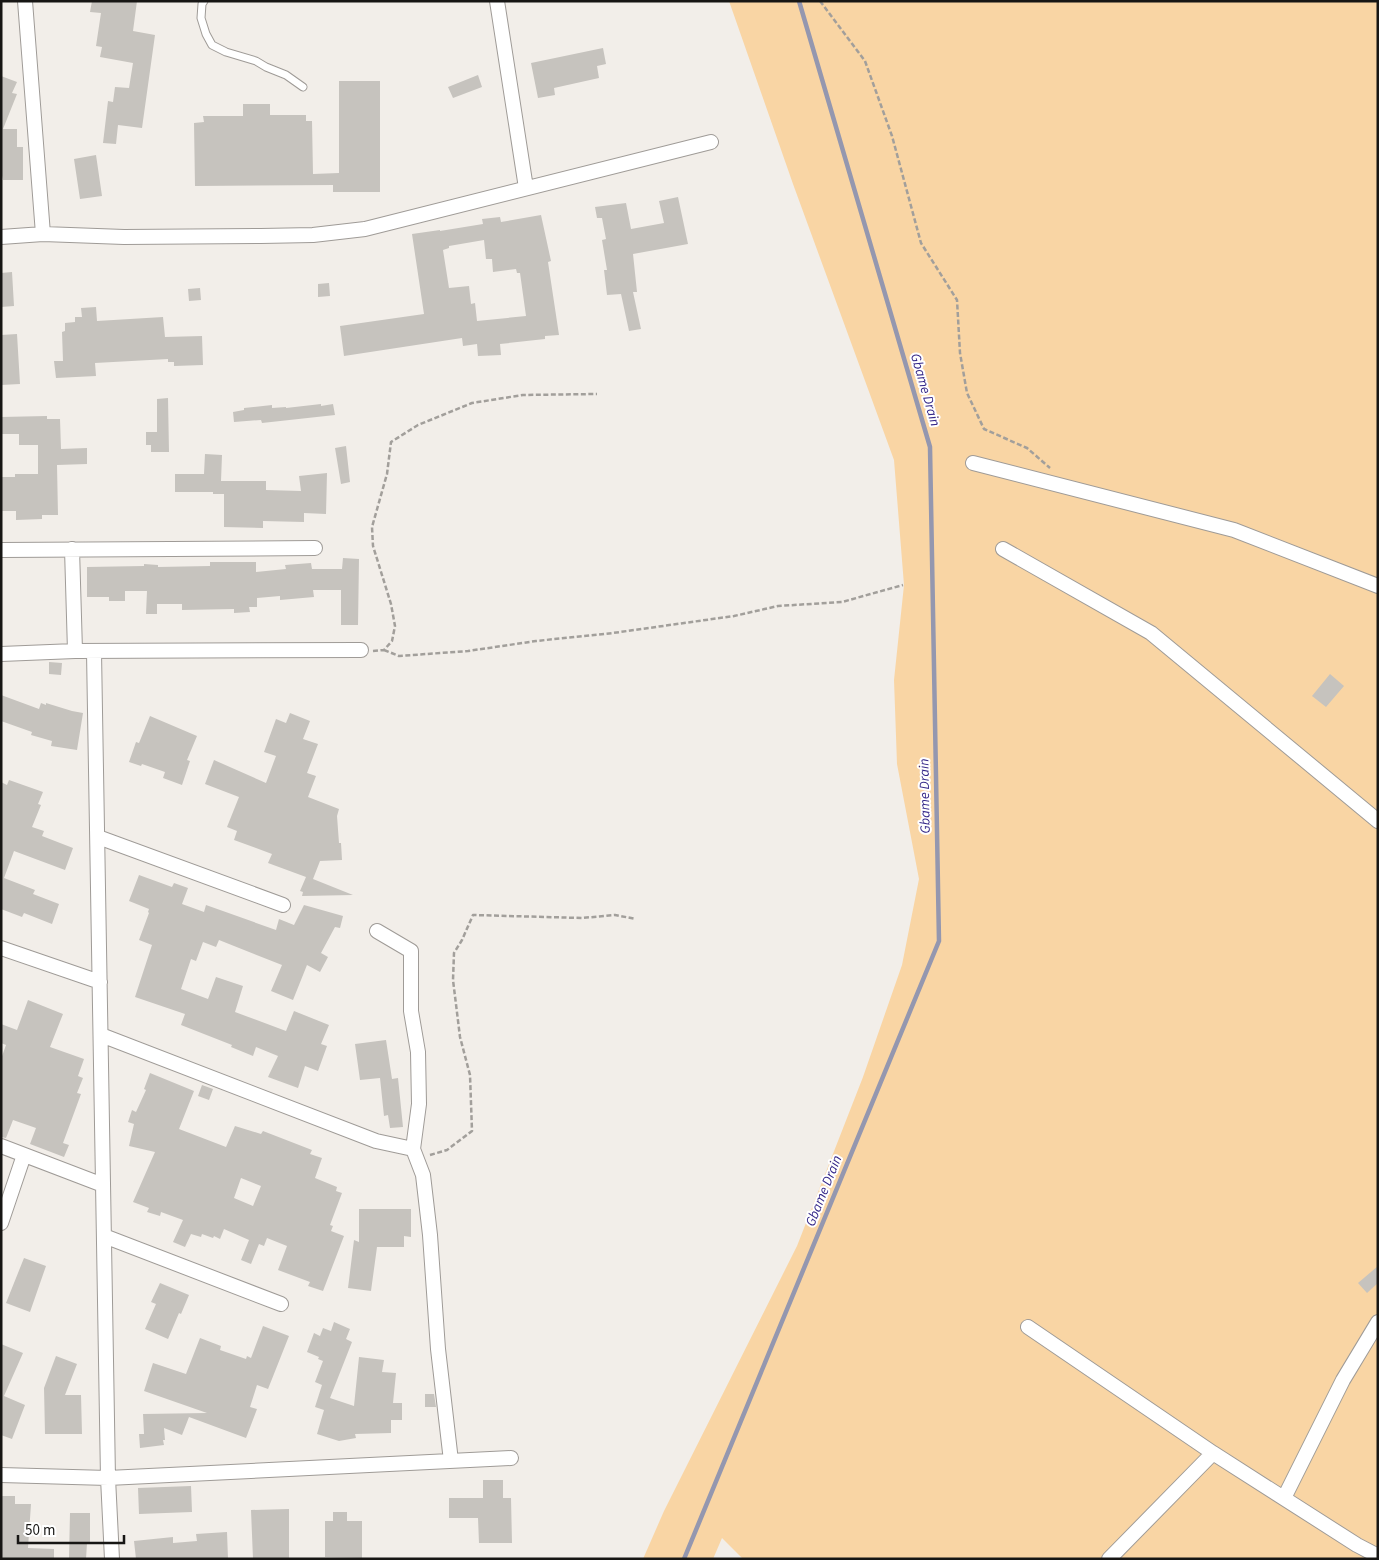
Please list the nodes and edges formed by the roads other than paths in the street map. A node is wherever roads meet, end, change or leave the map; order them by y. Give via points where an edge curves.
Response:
1 (25, 1) edge
2 (204, 1) edge
3 (497, 1) edge
4 (303, 87) dead end
5 (711, 142) dead end
6 (526, 188) junction
7 (43, 234) junction
8 (1, 236) edge
9 (973, 463) dead end
10 (315, 548) dead end
11 (72, 549) junction
12 (1, 550) edge
13 (1004, 550) dead end
14 (1378, 586) edge
15 (361, 650) road end
16 (75, 652) junction
17 (94, 652) junction
18 (1, 654) edge
19 (1378, 821) edge
20 (98, 837) junction
21 (283, 905) dead end
22 (377, 931) dead end
23 (1, 948) edge
24 (100, 982) junction
25 (101, 1036) junction
26 (1, 1146) edge
27 (415, 1154) junction
28 (24, 1155) junction
29 (103, 1185) junction
30 (1, 1223) edge
31 (104, 1236) junction
32 (281, 1304) dead end
33 (1378, 1322) edge
34 (1028, 1327) dead end
35 (1213, 1453) junction
36 (511, 1458) dead end
37 (452, 1461) junction
38 (1, 1475) edge
39 (108, 1478) junction
40 (1284, 1498) junction
41 (1378, 1556) edge
42 (112, 1559) edge
43 (1109, 1559) edge

1 - 7 street
2 - 4 lane via 201,18 212,45 286,74
3 - 6 street
5 - 6 street
6 - 7 street via 365,229 313,235 124,237
7 - 8 street
9 - 14 street via 1234,530
10 - 11 street
11 - 12 street
11 - 16 street
13 - 19 street via 1151,633
15 - 17 street
16 - 17 street
16 - 18 street
17 - 20 street
20 - 21 street
20 - 24 street
22 - 27 street via 411,951 411,1011 418,1052 419,1104
23 - 24 street
24 - 25 street
25 - 27 street
25 - 29 street
26 - 28 street
27 - 37 street via 423,1175 438,1349
28 - 29 street
28 - 30 street
29 - 31 street
31 - 32 street
31 - 39 street
33 - 40 street via 1343,1380
34 - 35 street
35 - 40 street
35 - 43 street
36 - 37 street
37 - 39 street
38 - 39 street
39 - 42 street
40 - 41 street

